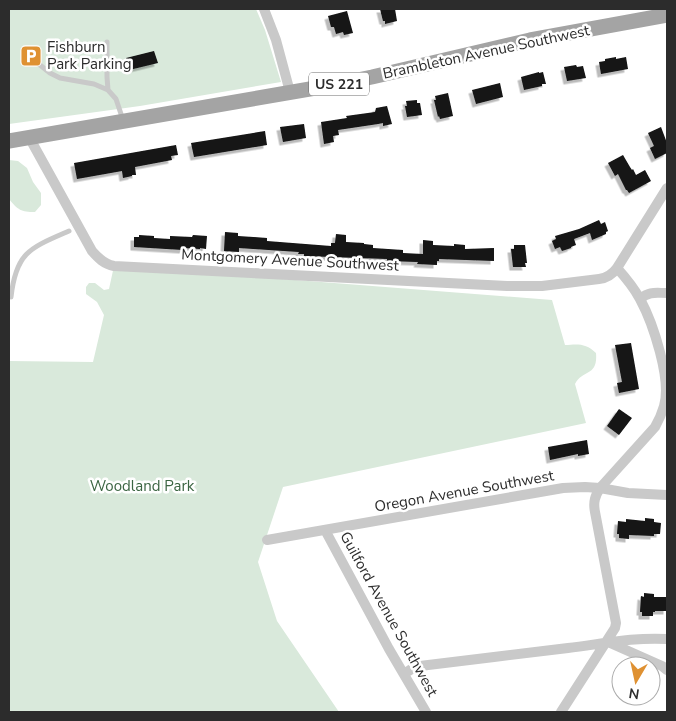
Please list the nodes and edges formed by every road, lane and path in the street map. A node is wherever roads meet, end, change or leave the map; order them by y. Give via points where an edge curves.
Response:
1 (264, 9) edge
2 (667, 15) edge
3 (107, 42) dead end
4 (35, 61) dead end
5 (108, 90) junction
6 (290, 92) junction
7 (123, 121) junction
8 (29, 137) junction
9 (9, 141) edge
10 (667, 188) edge
11 (69, 231) dead end
12 (617, 268) junction
13 (667, 293) edge
14 (11, 297) dead end
15 (640, 299) junction
16 (600, 488) junction
17 (667, 494) edge
18 (325, 530) junction
19 (267, 540) dead end
20 (667, 638) edge
21 (607, 642) junction
22 (667, 670) edge
23 (404, 674) junction
24 (426, 712) edge
25 (561, 712) edge

1 - 6 street
2 - 6 main road, Brambleton Avenue Southwest / US 221 via 530,40 372,77
3 - 5 lane
4 - 5 lane via 60,78
5 - 7 lane via 116,99
6 - 7 main road, Brambleton Avenue Southwest / US 221
7 - 8 main road, Brambleton Avenue Southwest / US 221
8 - 9 main road, Brambleton Avenue Southwest / US 221
8 - 12 street, Montgomery Avenue Southwest via 92,252 109,265 524,287 607,278
10 - 12 street
11 - 14 lane via 41,243 24,257 18,264
12 - 15 street
13 - 15 street via 651,292
15 - 16 street via 659,347 666,378 665,405 650,433
16 - 17 street, Oregon Avenue Southwest
16 - 18 street, Oregon Avenue Southwest via 548,491
16 - 21 street via 594,504 616,623
18 - 19 street, Oregon Avenue Southwest
18 - 23 street, Guilford Avenue Southwest
20 - 21 street
21 - 22 street
21 - 23 street via 420,666
21 - 25 street
23 - 24 street, Guilford Avenue Southwest

